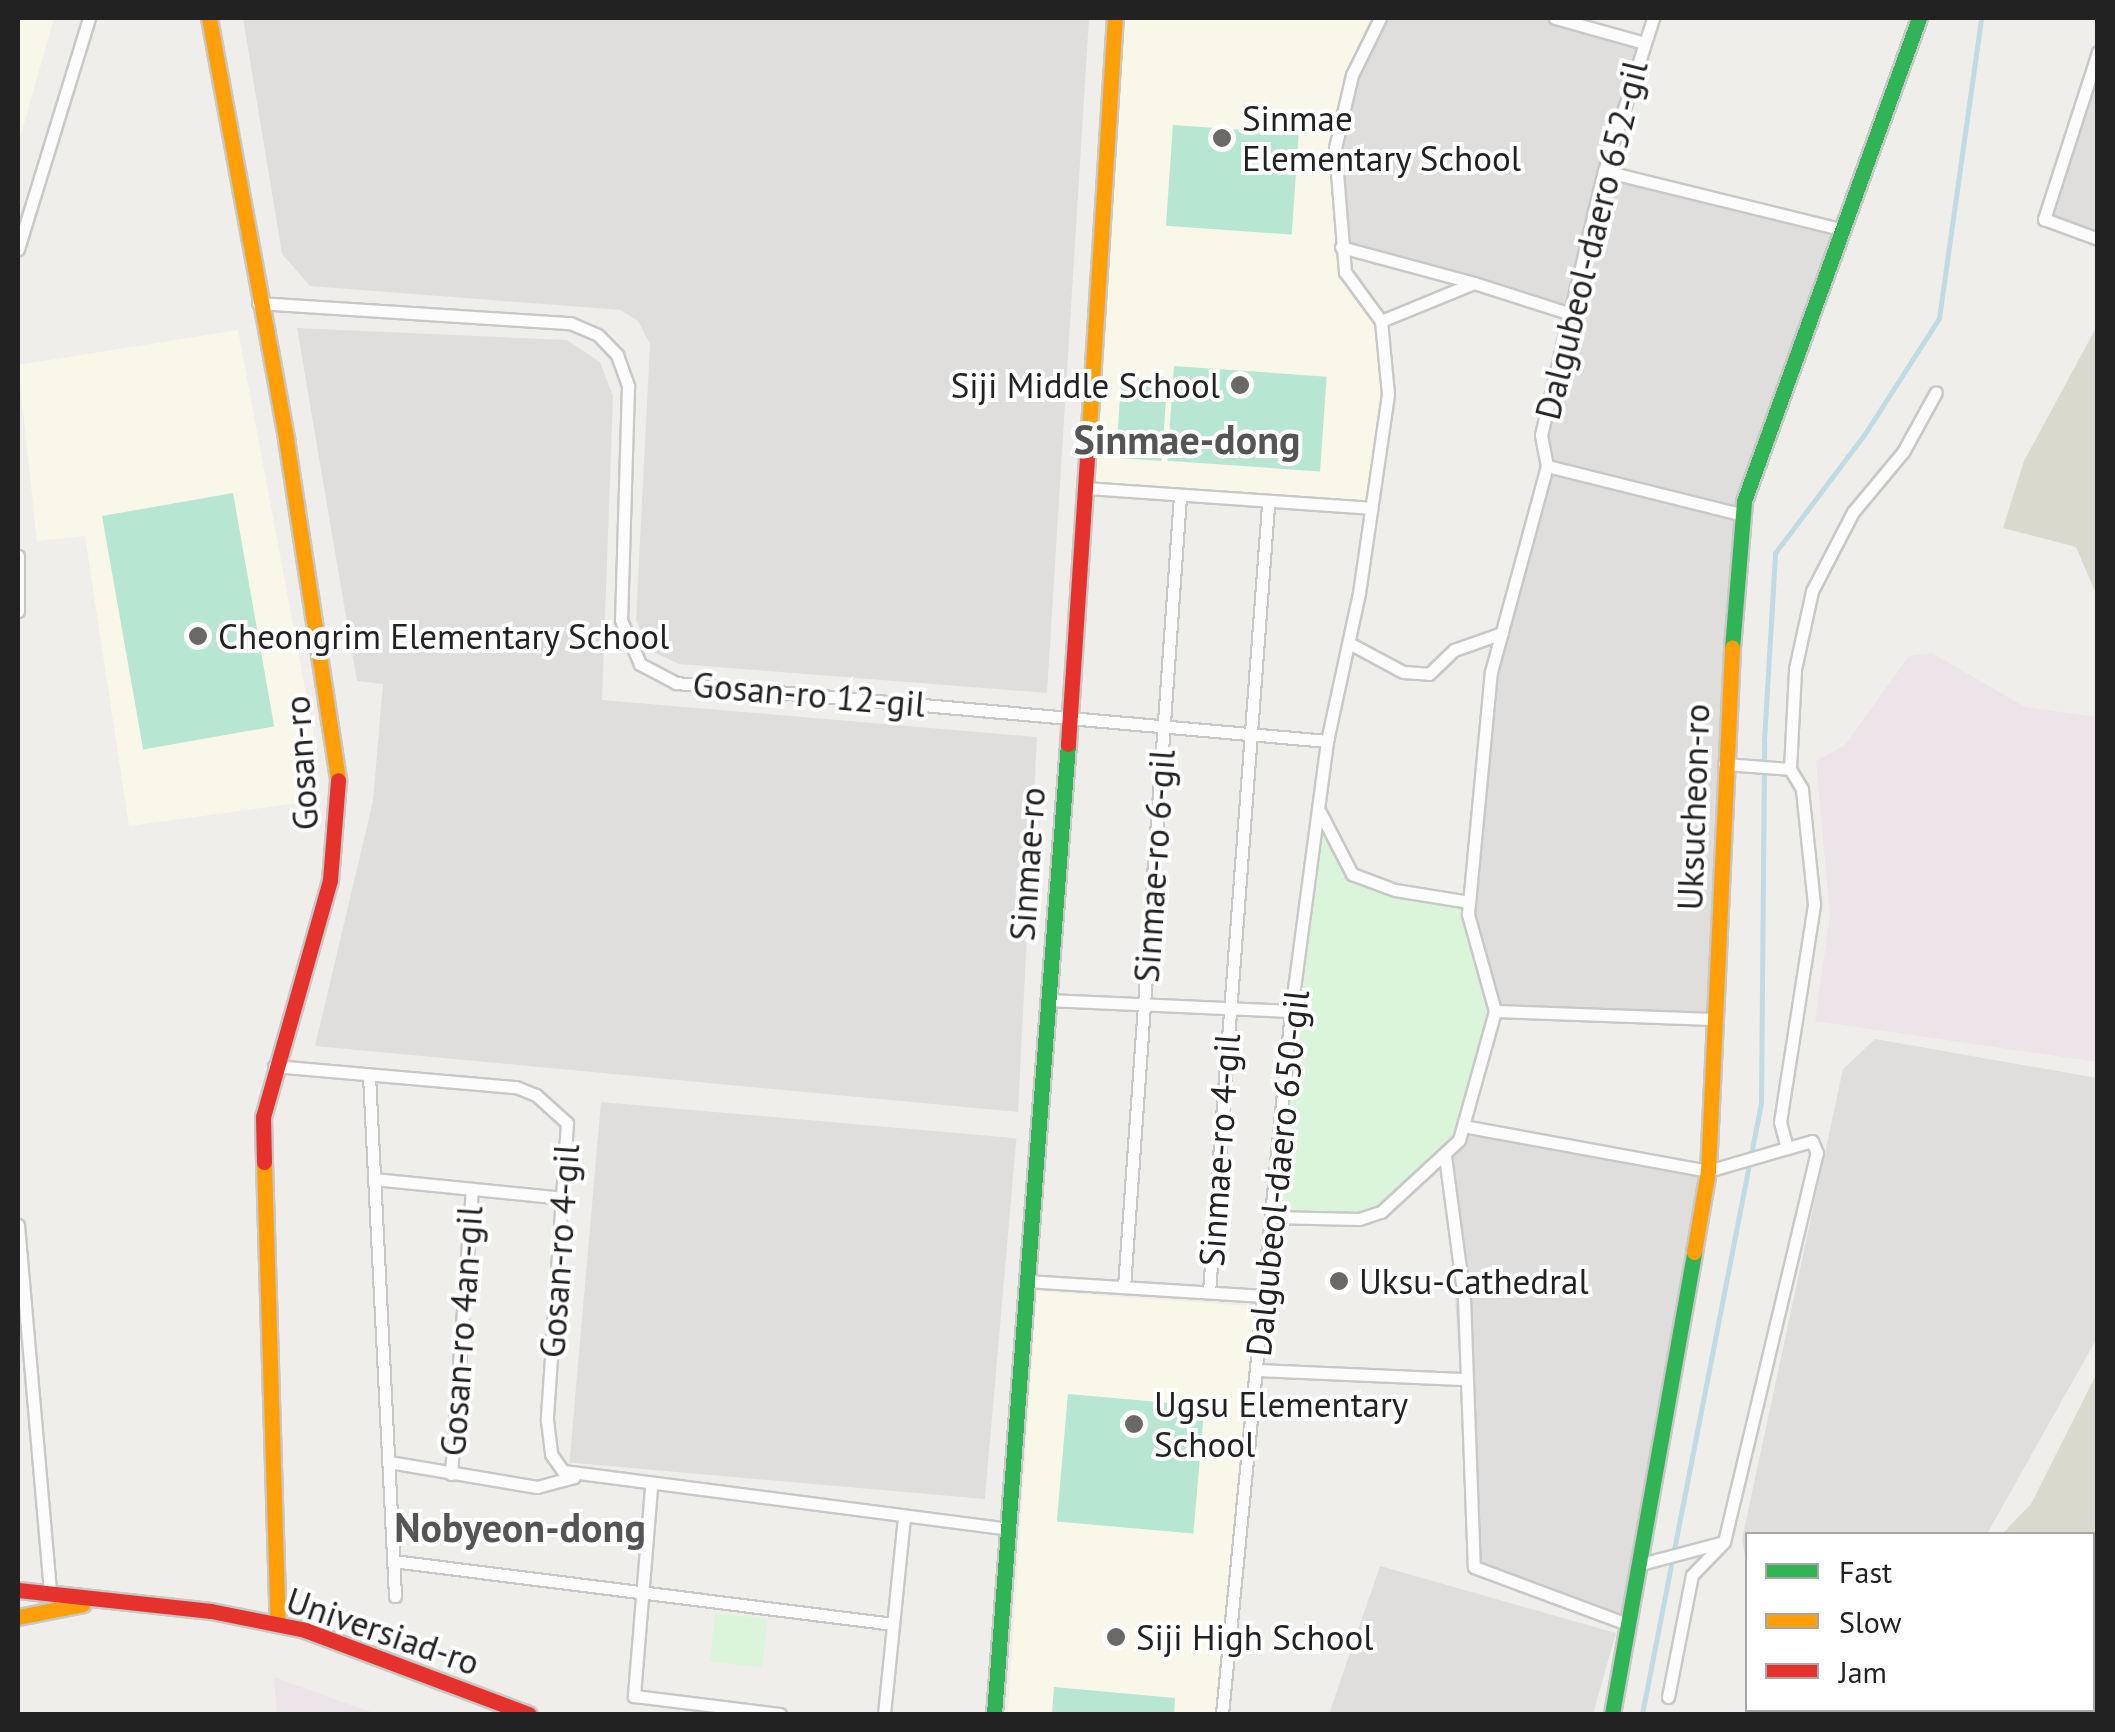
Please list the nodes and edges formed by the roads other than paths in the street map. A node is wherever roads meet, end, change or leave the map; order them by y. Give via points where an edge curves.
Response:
1 (90, 18) edge
2 (208, 18) edge
3 (1115, 18) edge
4 (1380, 18) edge
5 (1556, 18) edge
6 (1653, 18) edge
7 (1919, 18) edge
8 (1641, 42) junction
9 (2098, 52) edge
10 (1604, 171) junction
11 (1841, 229) junction
12 (2098, 239) edge
13 (1341, 246) junction
14 (18, 249) edge
15 (1474, 283) junction
16 (258, 303) junction
17 (1571, 314) junction
18 (1381, 322) junction
19 (1936, 392) dead end
20 (1547, 466) junction
21 (1086, 488) junction
22 (1180, 497) junction
23 (1268, 505) junction
24 (1372, 508) junction
25 (1743, 516) junction
26 (18, 556) edge
27 (18, 611) edge
28 (1502, 633) junction
29 (1349, 642) junction
30 (1068, 715) junction
31 (1163, 727) junction
32 (1252, 732) junction
33 (1328, 740) junction
34 (1724, 764) junction
35 (1790, 768) junction
36 (1319, 811) junction
37 (1469, 902) junction
38 (1048, 1000) junction
39 (1146, 1004) junction
40 (1230, 1008) junction
41 (1496, 1011) junction
42 (1291, 1012) junction
43 (1714, 1019) junction
44 (274, 1066) junction
45 (369, 1075) junction
46 (1463, 1126) junction
47 (1787, 1148) junction
48 (1445, 1156) junction
49 (1708, 1171) junction
50 (374, 1179) junction
51 (472, 1188) junction
52 (563, 1198) junction
53 (1271, 1216) junction
54 (18, 1225) edge
55 (1027, 1281) junction
56 (1124, 1287) junction
57 (1209, 1292) junction
58 (1264, 1296) junction
59 (1258, 1370) junction
60 (1468, 1380) junction
61 (388, 1462) junction
62 (452, 1474) junction
63 (574, 1477) junction
64 (650, 1488) junction
65 (904, 1517) junction
66 (1007, 1528) junction
67 (1724, 1542) junction
68 (393, 1561) junction
69 (1638, 1565) junction
70 (18, 1590) edge
71 (50, 1594) junction
72 (642, 1595) junction
73 (395, 1596) dead end
74 (96, 1601) junction
75 (18, 1618) edge
76 (278, 1624) junction
77 (893, 1624) junction
78 (1627, 1624) junction
79 (1668, 1696) dead end
80 (529, 1714) edge
81 (780, 1714) edge
82 (884, 1714) edge
83 (994, 1714) edge
84 (1222, 1714) edge
85 (1612, 1714) edge

1 - 14 street
2 - 16 main road, Gosan-ro
3 - 21 main road, Sinmae-ro
4 - 13 street, Dalgubeol-daero 650-gil via 1360,54 1338,128
5 - 8 street
6 - 8 street, Dalgubeol-daero 652-gil
7 - 11 main road, Uksucheon-ro
8 - 10 street, Dalgubeol-daero 652-gil
9 - 12 street via 2044,219
10 - 11 street
10 - 17 street, Dalgubeol-daero 652-gil
11 - 25 main road, Uksucheon-ro via 1771,412
13 - 15 street
13 - 18 street, Dalgubeol-daero 650-gil via 1353,290
15 - 17 street
15 - 18 street
16 - 30 street, Gosan-ro 12-gil via 570,322 598,335 618,355 628,386 622,620 640,664 662,677
16 - 44 main road, Gosan-ro via 330,706 339,829
17 - 20 street, Dalgubeol-daero 652-gil via 1541,435
18 - 24 street, Dalgubeol-daero 650-gil via 1389,382
19 - 35 street via 1903,452 1853,512 1812,591 1795,669
20 - 25 street, Dalgubeol-daero 652-gil
20 - 28 street, Dalgubeol-daero 652-gil
21 - 22 street
21 - 30 main road, Sinmae-ro
22 - 23 street
22 - 31 street
23 - 24 street
23 - 32 street
24 - 29 street, Dalgubeol-daero 650-gil
25 - 34 main road, Uksucheon-ro
26 - 27 street
28 - 29 street via 1454,650 1428,674 1404,672
28 - 37 street, Dalgubeol-daero 652-gil via 1491,672
29 - 33 street, Dalgubeol-daero 650-gil
30 - 31 street, Sinmae-ro 6-gil
30 - 38 main road, Sinmae-ro
31 - 32 street, Sinmae-ro 6-gil
31 - 39 street, Sinmae-ro 6-gil
32 - 33 street, Sinmae-ro 6-gil
32 - 40 street
33 - 36 street, Dalgubeol-daero 650-gil
34 - 35 street
34 - 43 main road, Uksucheon-ro
35 - 47 street via 1802,789 1814,904 1782,1095
36 - 37 street via 1352,874 1396,890
36 - 42 street, Dalgubeol-daero 650-gil
37 - 41 street, Dalgubeol-daero 652-gil
38 - 39 street, Sinmae-ro 4-gil
38 - 55 main road, Sinmae-ro
39 - 40 street, Sinmae-ro 4-gil
39 - 56 street
40 - 42 street, Sinmae-ro 4-gil
40 - 57 street, Sinmae-ro 4-gil
41 - 43 street
41 - 46 street, Dalgubeol-daero 652-gil
42 - 53 street, Dalgubeol-daero 650-gil
43 - 49 main road, Uksucheon-ro
44 - 45 street, Gosan-ro 4-gil
44 - 76 main road, Gosan-ro via 261,1145
45 - 50 street, Gosan-ro 4an-gil
45 - 52 street, Gosan-ro 4-gil via 516,1087 536,1095 567,1123
46 - 48 street, Dalgubeol-daero 652-gil
46 - 49 street
47 - 49 street
47 - 67 street via 1812,1140 1817,1152
48 - 53 street, Dalgubeol-daero 652-gil via 1381,1212 1359,1219
48 - 60 street
49 - 69 main road, Uksucheon-ro
50 - 51 street, Gosan-ro 4an-gil
50 - 61 street, Gosan-ro 4an-gil
51 - 52 street, Gosan-ro 4an-gil
51 - 62 street, Gosan-ro 4an-gil
52 - 63 street, Gosan-ro 4-gil via 548,1438 556,1464
53 - 58 street, Dalgubeol-daero 650-gil
54 - 71 street
55 - 56 street
55 - 66 main road, Sinmae-ro
56 - 57 street
57 - 58 street
58 - 59 street, Dalgubeol-daero 650-gil
59 - 60 street
59 - 84 street, Dalgubeol-daero 650-gil
60 - 78 street via 1474,1567
61 - 62 street, Gosan-ro 4an-gil
61 - 68 street, Gosan-ro 4an-gil
62 - 63 street, Gosan-ro 4an-gil via 537,1487
63 - 64 street
64 - 65 street
64 - 72 street
65 - 66 street
65 - 77 street
66 - 83 main road, Sinmae-ro
67 - 69 street
67 - 79 street via 1692,1575
68 - 72 street
68 - 73 street, Gosan-ro 4an-gil
69 - 78 main road, Uksucheon-ro
70 - 71 main road, Universiad-ro
71 - 74 main road, Universiad-ro
72 - 77 street
72 - 81 street via 634,1696
74 - 75 main road, Universiad-ro
74 - 76 main road, Universiad-ro
76 - 80 main road, Universiad-ro via 360,1648
77 - 82 street
78 - 85 main road, Uksucheon-ro

